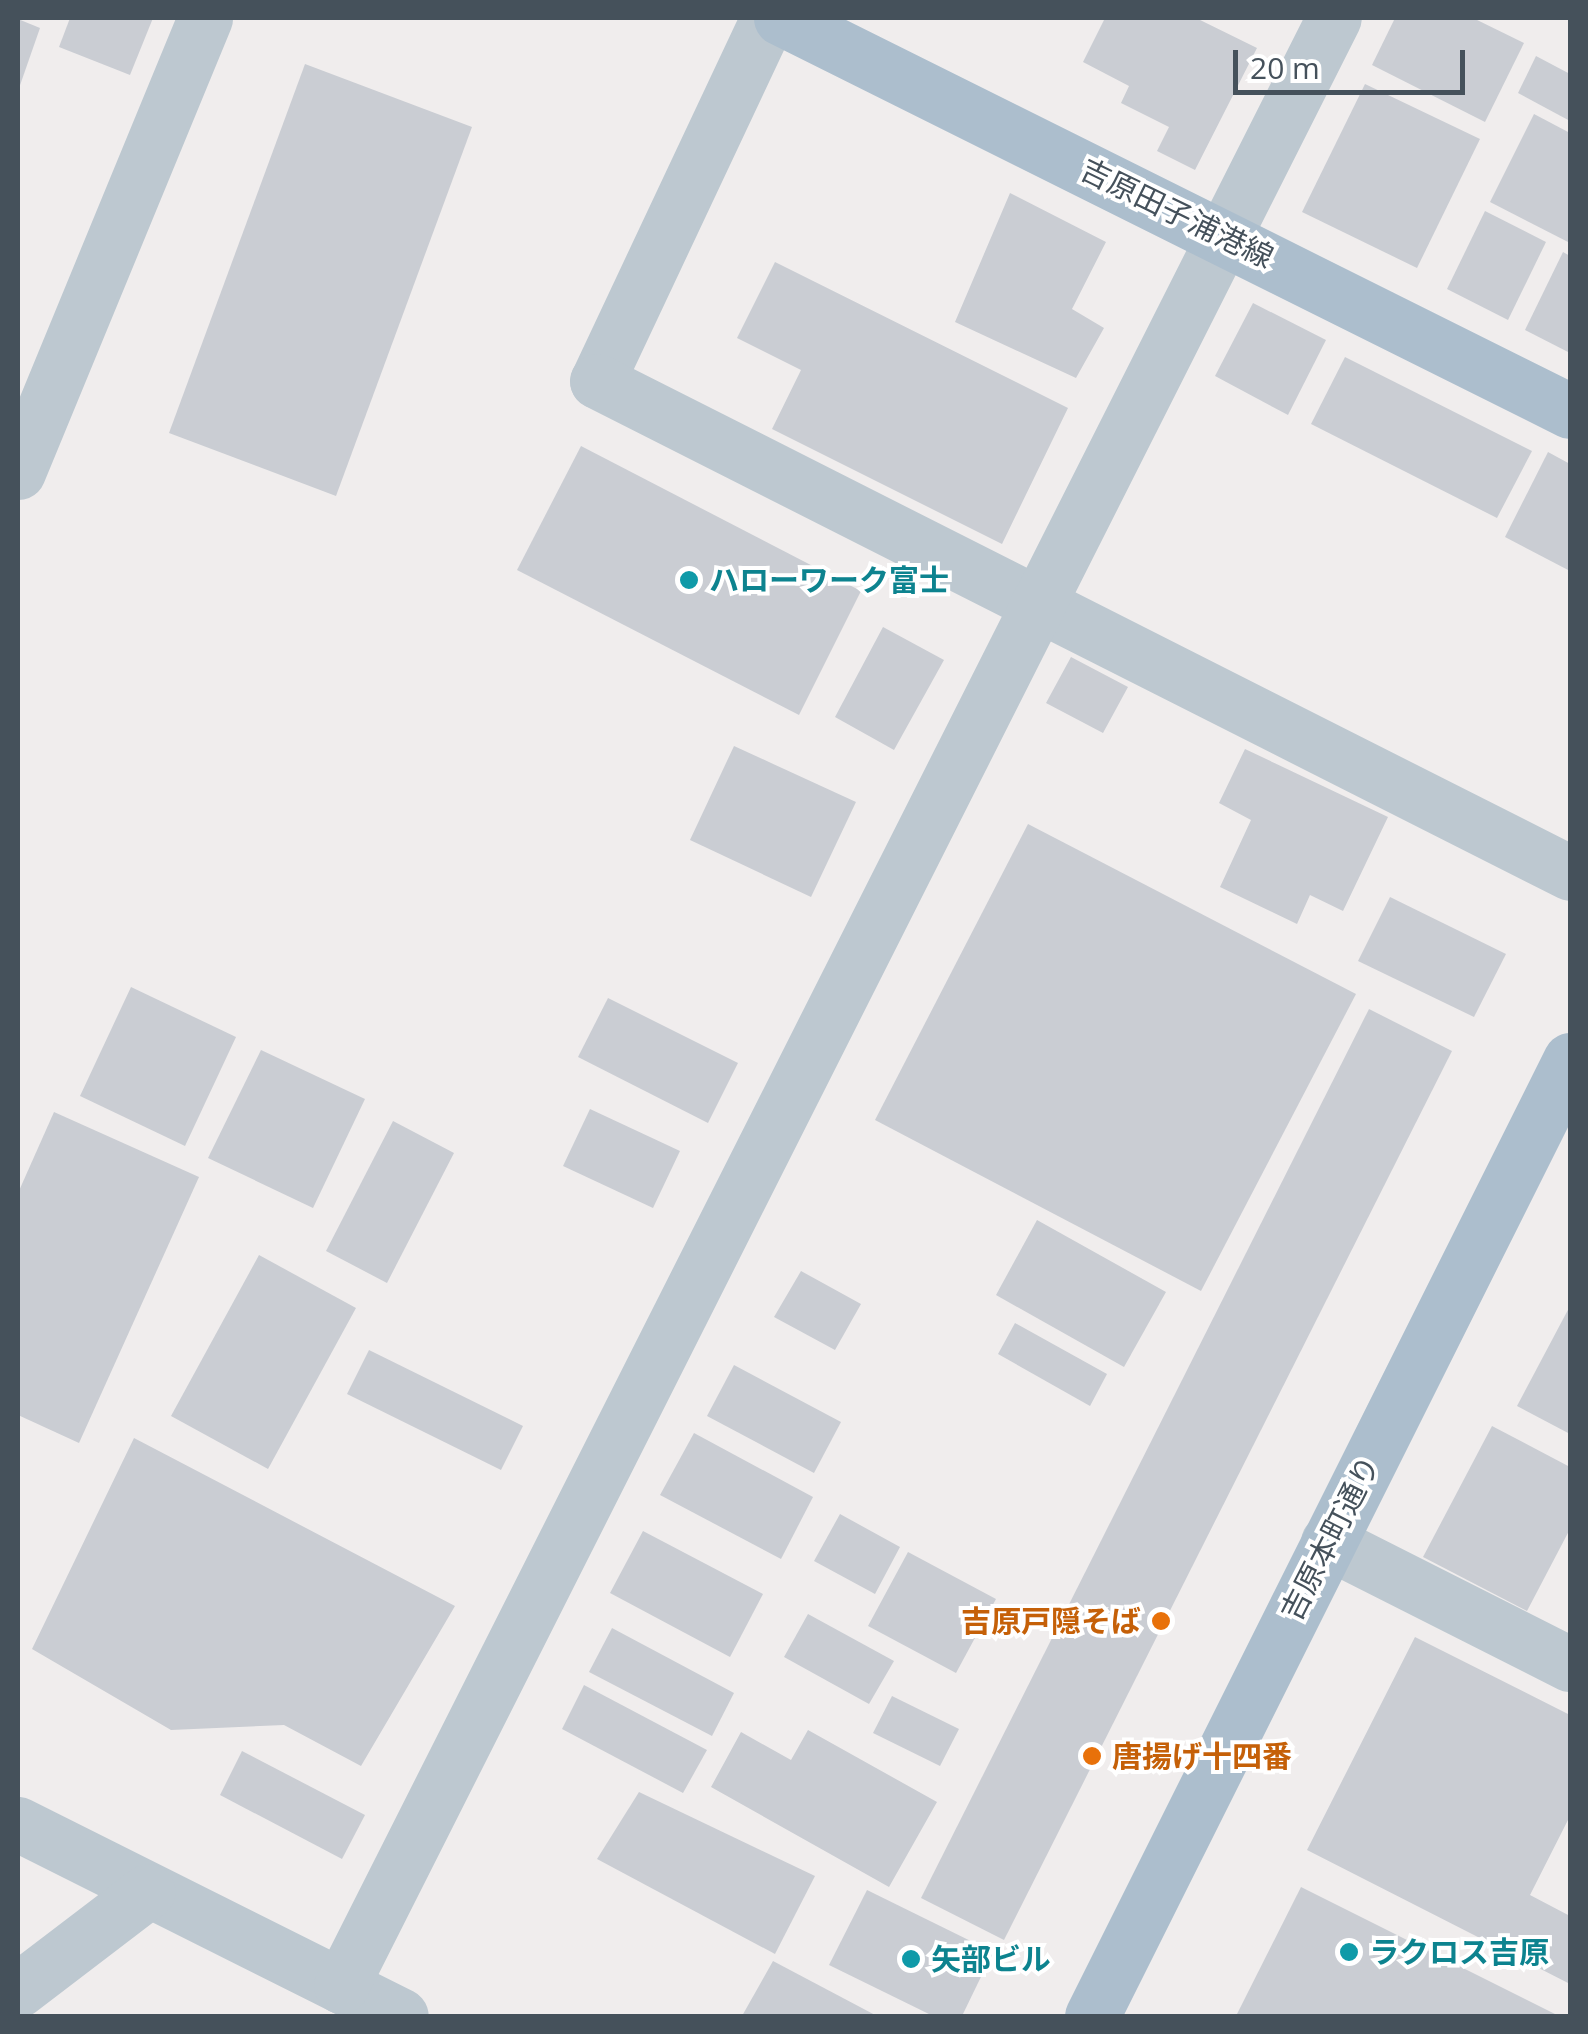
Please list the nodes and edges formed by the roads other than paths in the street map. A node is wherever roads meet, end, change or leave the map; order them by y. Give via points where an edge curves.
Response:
1 (205, 18) edge
2 (768, 18) edge
3 (781, 18) edge
4 (1334, 18) edge
5 (1226, 236) junction
6 (1570, 412) edge
7 (18, 472) edge
8 (1038, 605) junction
9 (1570, 873) edge
10 (1570, 1060) edge
11 (1328, 1542) junction
12 (1570, 1664) edge
13 (18, 1824) edge
14 (148, 1891) junction
15 (341, 1986) junction
16 (18, 1990) edge
17 (401, 2016) edge
18 (1092, 2016) edge

1 - 7 street
2 - 8 street via 597,381
3 - 5 main road, 吉原田子浦港線
4 - 5 street
5 - 6 main road, 吉原田子浦港線
5 - 8 street
8 - 9 street
8 - 15 street
10 - 11 main road, 吉原本町通り
11 - 12 street
11 - 18 main road, 吉原本町通り
13 - 14 street
14 - 15 street
14 - 16 street
15 - 17 street

